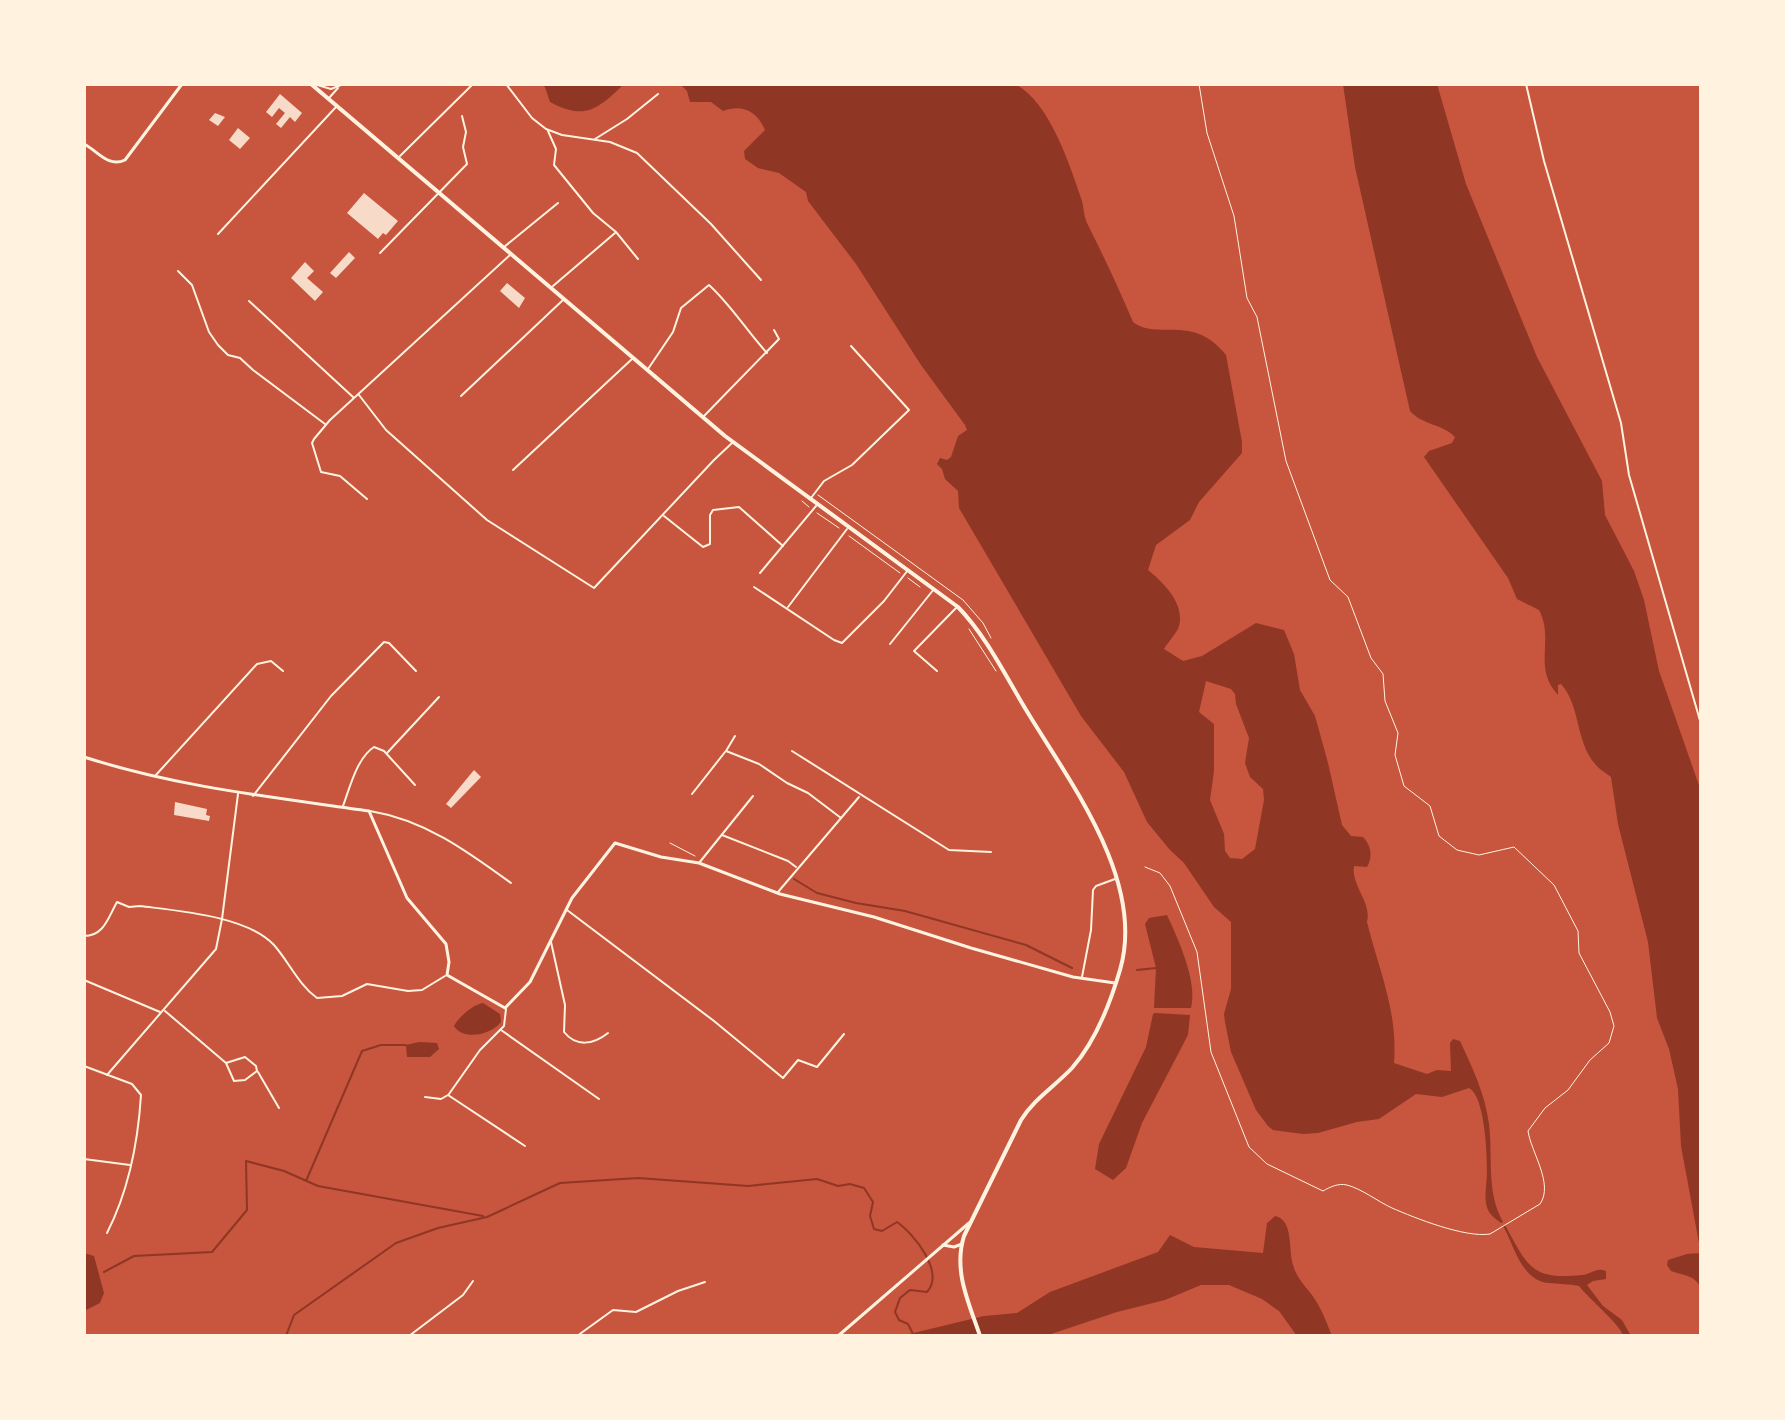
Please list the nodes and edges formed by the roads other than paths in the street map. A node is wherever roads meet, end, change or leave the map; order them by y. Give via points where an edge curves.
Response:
1 (182, 84) edge
2 (312, 84) edge
3 (342, 84) edge
4 (506, 84) edge
5 (1526, 84) edge
6 (471, 85) edge
7 (658, 94) dead end
8 (328, 99) junction
9 (337, 107) junction
10 (462, 116) dead end
11 (546, 129) junction
12 (594, 139) junction
13 (84, 144) edge
14 (397, 159) junction
15 (438, 193) junction
16 (558, 203) dead end
17 (616, 232) junction
18 (218, 234) dead end
19 (503, 248) junction
20 (380, 253) dead end
21 (511, 254) junction
22 (638, 259) dead end
23 (178, 271) dead end
24 (761, 280) dead end
25 (550, 288) junction
26 (563, 299) junction
27 (249, 301) dead end
28 (774, 330) dead end
29 (851, 346) dead end
30 (767, 353) junction
31 (633, 358) junction
32 (648, 370) junction
33 (359, 395) junction
34 (461, 396) dead end
35 (354, 398) junction
36 (703, 417) junction
37 (326, 425) junction
38 (733, 443) junction
39 (513, 470) dead end
40 (367, 499) dead end
41 (811, 499) junction
42 (818, 504) junction
43 (663, 515) junction
44 (848, 527) junction
45 (783, 546) junction
46 (908, 570) junction
47 (760, 573) dead end
48 (754, 587) dead end
49 (934, 589) junction
50 (958, 607) junction
51 (787, 608) junction
52 (890, 644) dead end
53 (283, 671) dead end
54 (416, 671) dead end
55 (937, 671) dead end
56 (439, 697) dead end
57 (1701, 724) edge
58 (735, 736) dead end
59 (726, 751) junction
60 (792, 751) dead end
61 (387, 753) junction
62 (84, 757) edge
63 (154, 777) junction
64 (415, 785) dead end
65 (238, 794) junction
66 (692, 794) dead end
67 (253, 796) junction
68 (753, 796) dead end
69 (860, 796) junction
70 (342, 807) junction
71 (369, 811) junction
72 (841, 818) junction
73 (721, 835) junction
74 (991, 852) dead end
75 (700, 861) junction
76 (797, 868) junction
77 (1116, 879) junction
78 (511, 883) dead end
79 (778, 893) junction
80 (566, 910) junction
81 (222, 919) junction
82 (84, 936) edge
83 (551, 941) junction
84 (447, 975) junction
85 (1082, 978) junction
86 (84, 980) edge
87 (1116, 983) junction
88 (505, 1008) junction
89 (163, 1011) junction
90 (501, 1030) junction
91 (608, 1033) dead end
92 (844, 1034) dead end
93 (226, 1063) junction
94 (84, 1066) edge
95 (257, 1071) junction
96 (107, 1075) junction
97 (448, 1095) junction
98 (425, 1097) dead end
99 (599, 1099) dead end
100 (279, 1108) dead end
101 (525, 1146) dead end
102 (84, 1159) edge
103 (131, 1165) junction
104 (972, 1221) junction
105 (107, 1233) dead end
106 (949, 1239) junction
107 (962, 1244) junction
108 (942, 1245) junction
109 (954, 1247) junction
110 (960, 1256) junction
111 (473, 1281) dead end
112 (705, 1282) dead end
113 (409, 1336) edge
114 (577, 1336) edge
115 (838, 1336) edge
116 (980, 1336) edge

1 - 13 street via 125,160 108,161
2 - 3 street via 331,89
2 - 8 main road
3 - 8 street
4 - 11 street
5 - 57 street
6 - 14 street
7 - 12 street
8 - 9 main road
9 - 14 main road
9 - 18 street
10 - 15 street via 467,164
11 - 12 street
11 - 17 street via 556,149 554,165
12 - 24 street via 637,153
14 - 15 main road
15 - 19 main road
15 - 20 street
16 - 19 street
17 - 22 street
17 - 25 street
19 - 21 main road
21 - 25 main road
21 - 33 street
23 - 37 street via 192,285 218,345
25 - 26 main road
26 - 31 main road
26 - 34 street
27 - 35 street
28 - 30 street via 780,337
29 - 41 street via 909,410 852,465 824,481
30 - 32 street via 709,285 681,308 673,332
30 - 36 street
31 - 32 main road
31 - 39 street
32 - 36 main road
33 - 35 street
33 - 43 street via 386,430 487,520 594,588
35 - 37 street
36 - 38 main road
37 - 40 street via 312,443 321,472 340,476
38 - 41 main road
38 - 43 street
41 - 42 main road
42 - 44 main road
42 - 45 street
43 - 45 street via 703,547 710,544 713,510 739,507
44 - 46 main road
44 - 51 street
45 - 47 street
46 - 49 main road
46 - 51 street via 842,643
48 - 51 street
49 - 50 main road
49 - 52 street
50 - 55 street via 914,651
50 - 77 main road via 985,640 1088,814
53 - 63 street via 271,661 257,664
54 - 67 street via 384,642 331,696
56 - 61 street
58 - 59 street
59 - 66 street
59 - 72 street via 759,764
60 - 69 street
61 - 64 street
61 - 70 street via 370,748
62 - 63 street
63 - 65 street
65 - 67 street
65 - 81 street
67 - 70 street
68 - 73 street
69 - 72 street
69 - 74 street via 949,850
70 - 71 street
71 - 78 street via 445,836
71 - 84 street via 407,898 446,944
72 - 76 street
73 - 75 street
73 - 76 street
75 - 79 street
75 - 80 street via 661,857 615,843
76 - 79 street
77 - 85 street via 1093,890
77 - 87 main road via 1125,935
79 - 85 street
80 - 83 street
80 - 92 street via 783,1078 798,1060 817,1067
81 - 82 street via 117,902 100,932
81 - 84 street via 266,938 317,998 342,996 367,984 422,990
81 - 89 street via 213,954
83 - 88 street via 530,982
83 - 91 street via 565,1005 564,1032 582,1043
84 - 88 street
85 - 87 street
86 - 89 street
87 - 104 main road via 1081,1056 1021,1120
88 - 90 street
89 - 93 street
89 - 96 street
90 - 97 street
90 - 99 street
93 - 95 street via 245,1057
93 - 95 street via 237,1082
94 - 96 street
95 - 100 street
96 - 103 street via 132,1084 141,1095
97 - 98 street
97 - 101 street
102 - 103 street
103 - 105 street
104 - 106 street
104 - 107 main road
106 - 107 street
106 - 108 street
107 - 109 street
107 - 110 main road
108 - 109 street
108 - 115 street
109 - 110 street
110 - 116 main road via 961,1278
111 - 113 street via 463,1295
112 - 114 street via 636,1312 613,1310

